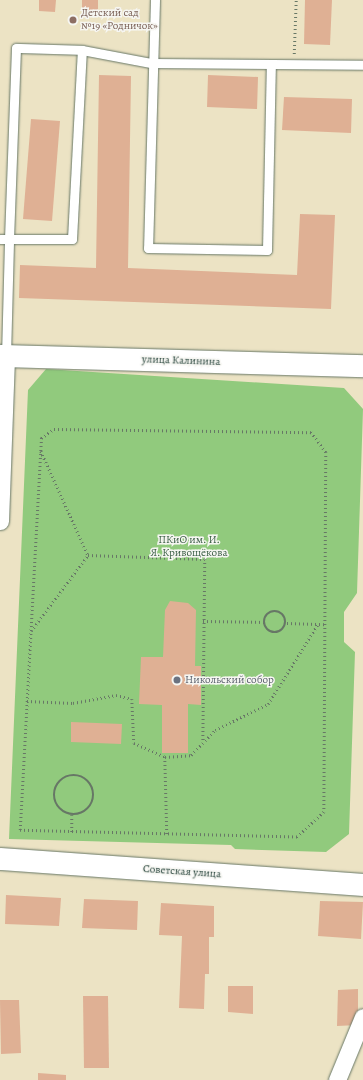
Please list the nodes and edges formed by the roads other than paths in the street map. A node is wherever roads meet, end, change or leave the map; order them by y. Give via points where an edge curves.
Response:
1 (155, 0) edge
2 (82, 50) junction
3 (151, 62) junction
4 (271, 64) junction
5 (363, 65) edge
6 (5, 239) edge
7 (3, 356) edge
8 (363, 366) edge
9 (0, 521) edge
10 (0, 859) edge
11 (363, 885) edge
12 (363, 1017) edge
13 (338, 1080) edge

1 - 3 lane
2 - 3 lane
2 - 6 lane via 72,239
2 - 6 lane via 16,48
3 - 4 lane
3 - 4 lane via 148,248 268,250
4 - 5 lane
6 - 7 lane
7 - 8 street, улица Калинина
7 - 9 street
10 - 11 street, Советская улица
12 - 13 street

